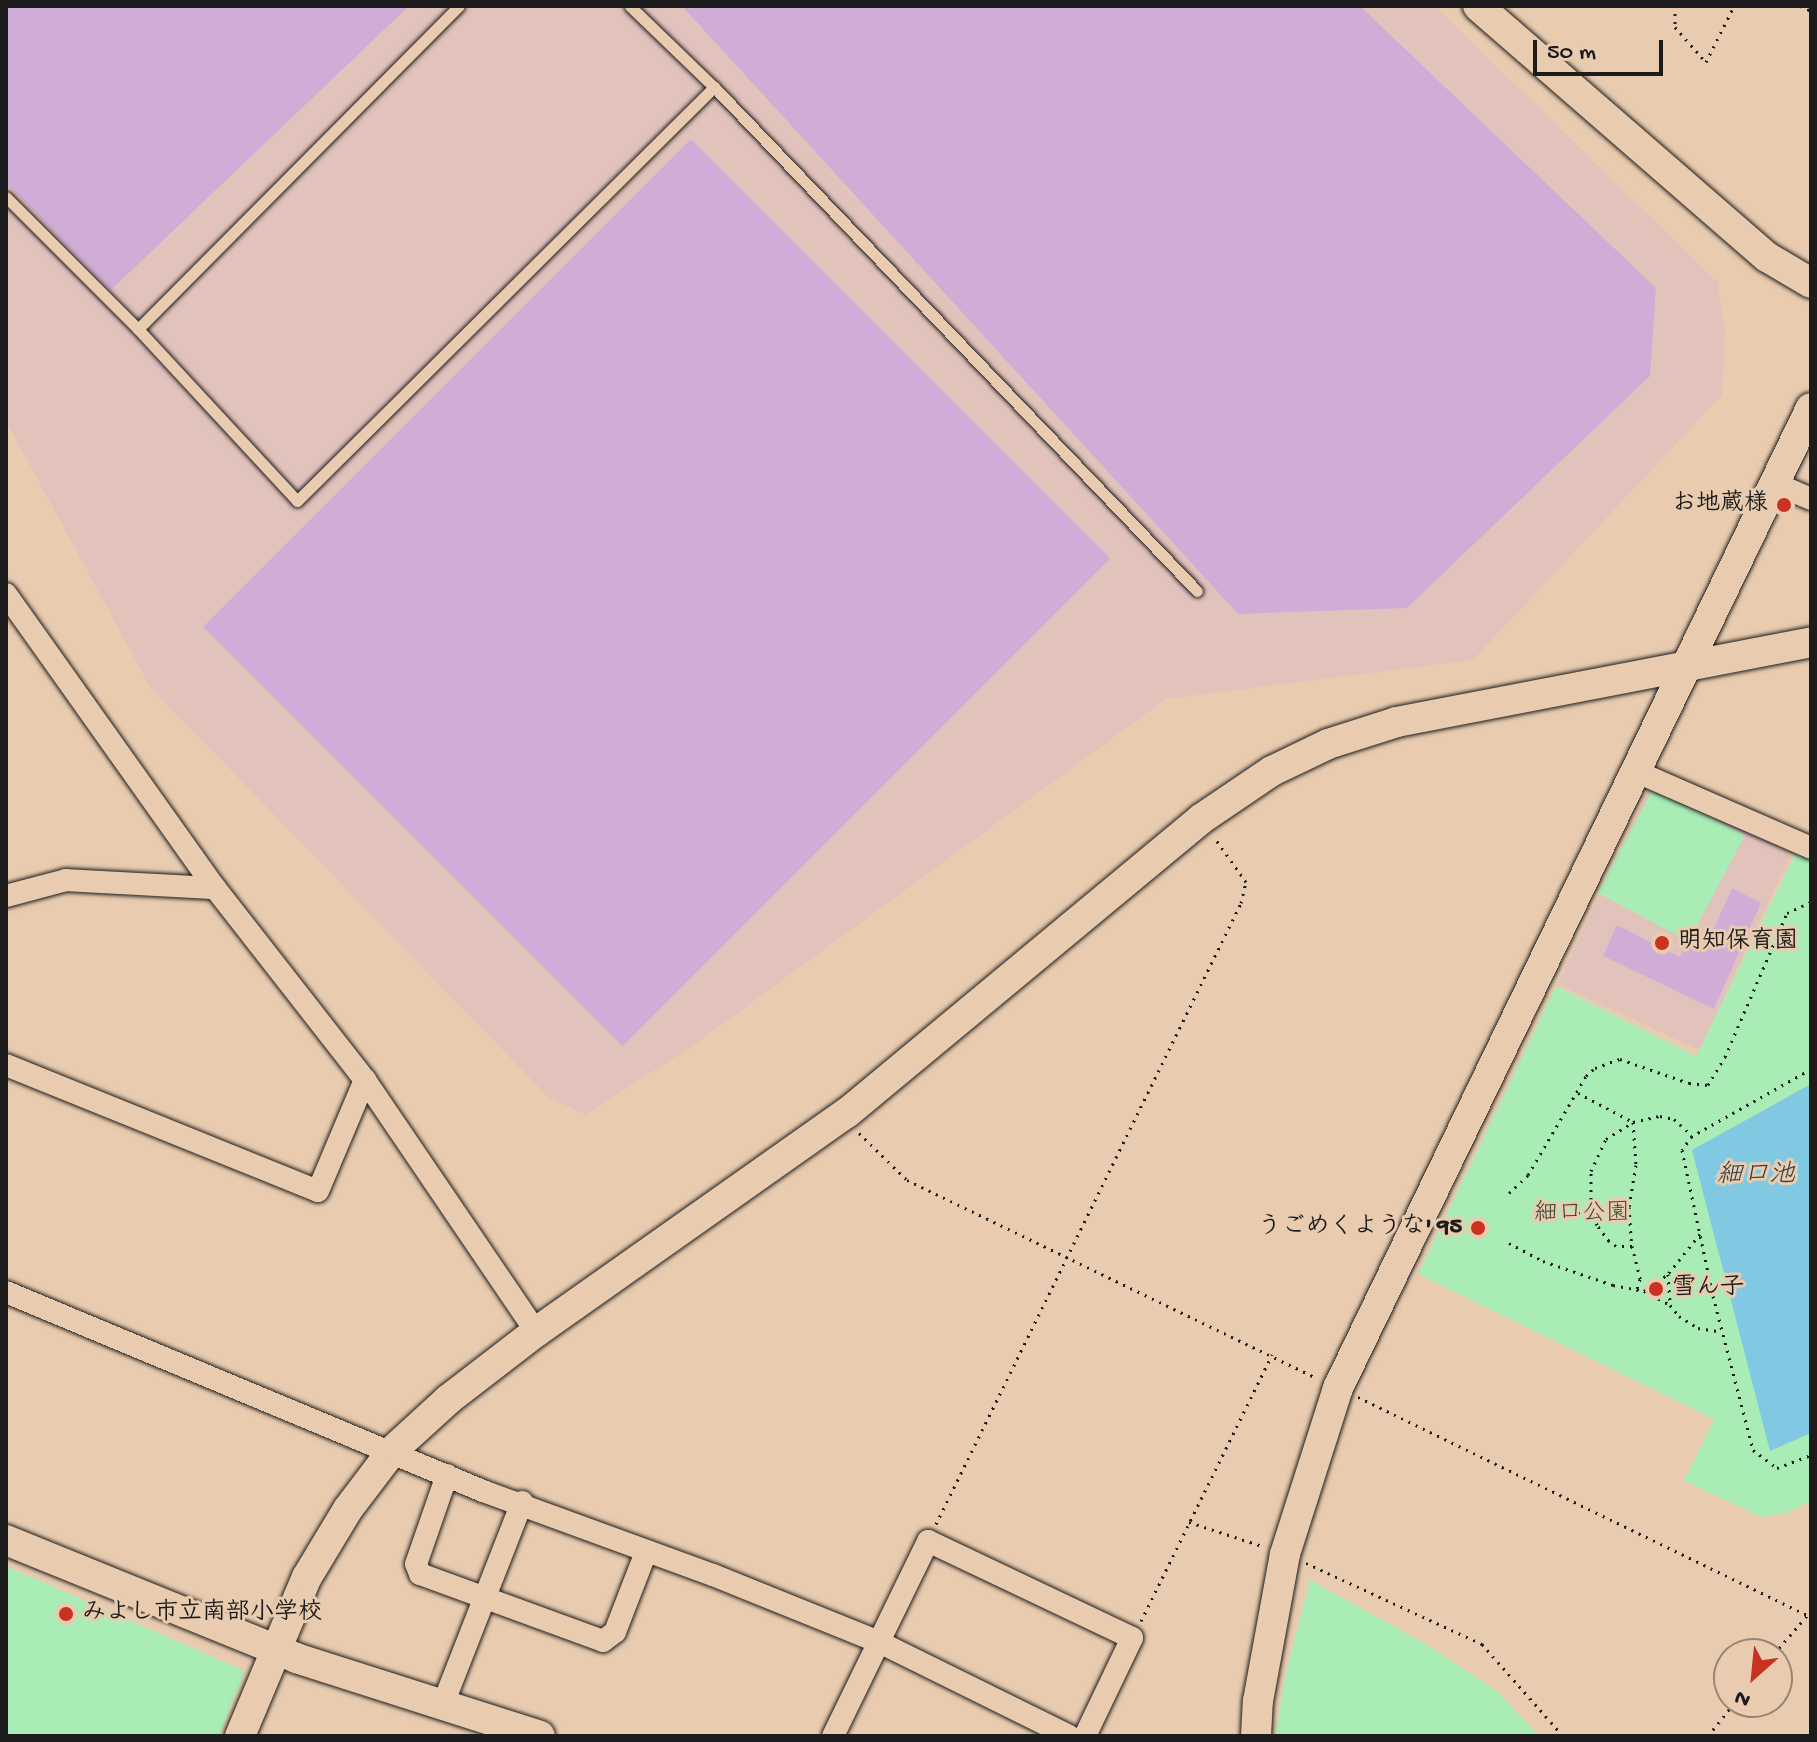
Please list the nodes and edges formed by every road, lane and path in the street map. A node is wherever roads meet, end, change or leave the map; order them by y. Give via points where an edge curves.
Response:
1 (459, 6) edge
2 (630, 6) edge
3 (1478, 6) edge
4 (1675, 6) edge
5 (1734, 6) edge
6 (1800, 6) edge
7 (1811, 11) edge
8 (714, 87) junction
9 (6, 197) edge
10 (1811, 283) edge
11 (138, 329) junction
12 (1811, 408) edge
13 (1799, 492) edge
14 (1197, 591) dead end
15 (6, 594) edge
16 (1811, 642) edge
17 (1685, 667) junction
18 (1635, 771) junction
19 (1201, 819) junction
20 (1811, 848) edge
21 (215, 888) junction
22 (6, 896) edge
23 (1811, 902) edge
24 (6, 1065) edge
25 (1811, 1069) edge
26 (365, 1080) junction
27 (1577, 1092) junction
28 (847, 1113) junction
29 (1633, 1122) junction
30 (1692, 1136) junction
31 (1509, 1193) dead end
32 (1592, 1211) junction
33 (1578, 1213) dead end
34 (1700, 1234) junction
35 (1509, 1243) dead end
36 (1632, 1246) junction
37 (1066, 1256) junction
38 (1668, 1274) junction
39 (1637, 1289) junction
40 (1644, 1291) junction
41 (6, 1292) edge
42 (1670, 1305) junction
43 (536, 1332) junction
44 (1722, 1332) junction
45 (1272, 1355) junction
46 (1338, 1388) junction
47 (392, 1451) junction
48 (1811, 1455) edge
49 (447, 1475) junction
50 (522, 1502) junction
51 (1189, 1522) junction
52 (6, 1540) edge
53 (928, 1541) junction
54 (646, 1552) junction
55 (1285, 1554) junction
56 (485, 1598) junction
57 (1810, 1614) edge
58 (1132, 1638) junction
59 (1788, 1638) edge
60 (879, 1642) junction
61 (276, 1651) junction
62 (443, 1704) junction
63 (1722, 1718) edge
64 (1709, 1734) edge
65 (240, 1736) edge
66 (540, 1736) edge
67 (833, 1736) edge
68 (1069, 1736) edge
69 (1085, 1736) edge
70 (1256, 1736) edge
71 (1563, 1736) edge
72 (1714, 1736) edge

1 - 11 lane
2 - 8 lane
3 - 10 street via 1767,257
4 - 5 path via 1675,27 1706,62
6 - 7 path
8 - 11 lane via 297,501
8 - 14 lane
9 - 11 lane
12 - 13 street
13 - 17 street
15 - 21 street
16 - 17 street
17 - 18 street
17 - 19 street via 1397,722 1328,744 1272,771
18 - 20 street
18 - 46 street
19 - 28 street
19 - 37 path via 1246,882 1241,903
21 - 22 street via 66,880
21 - 26 street
23 - 27 path via 1787,913 1708,1085 1620,1059 1595,1068
24 - 26 street via 318,1191
25 - 30 path
26 - 43 street
27 - 29 path
27 - 31 path via 1528,1175
28 - 37 path via 864,1141 907,1180
28 - 43 street
29 - 30 path via 1660,1116 1674,1119
29 - 32 path via 1606,1139 1591,1171
29 - 36 path
30 - 34 path via 1682,1150
32 - 33 path
32 - 36 path via 1609,1241
34 - 38 path
34 - 44 path
35 - 39 path via 1543,1261
36 - 39 path via 1640,1279
37 - 45 path
37 - 53 path
38 - 40 path
38 - 42 path
39 - 40 path
40 - 42 path
41 - 47 street
42 - 44 path via 1698,1328
43 - 47 street
44 - 48 path via 1753,1450 1777,1468
45 - 46 path
45 - 51 path
46 - 55 street
46 - 57 path
47 - 49 street
47 - 61 street via 348,1509 307,1577
49 - 50 street
49 - 56 street via 416,1564 420,1574
50 - 54 street
50 - 56 street
51 - 55 path
51 - 58 path
52 - 61 street
53 - 58 street
53 - 60 street
54 - 56 street via 615,1632 603,1641
54 - 60 street
55 - 70 street
55 - 71 path via 1482,1644
56 - 62 street
57 - 59 path
58 - 69 street
60 - 67 street
60 - 68 street
61 - 62 street
61 - 65 street
62 - 66 street
63 - 64 path
64 - 72 path

